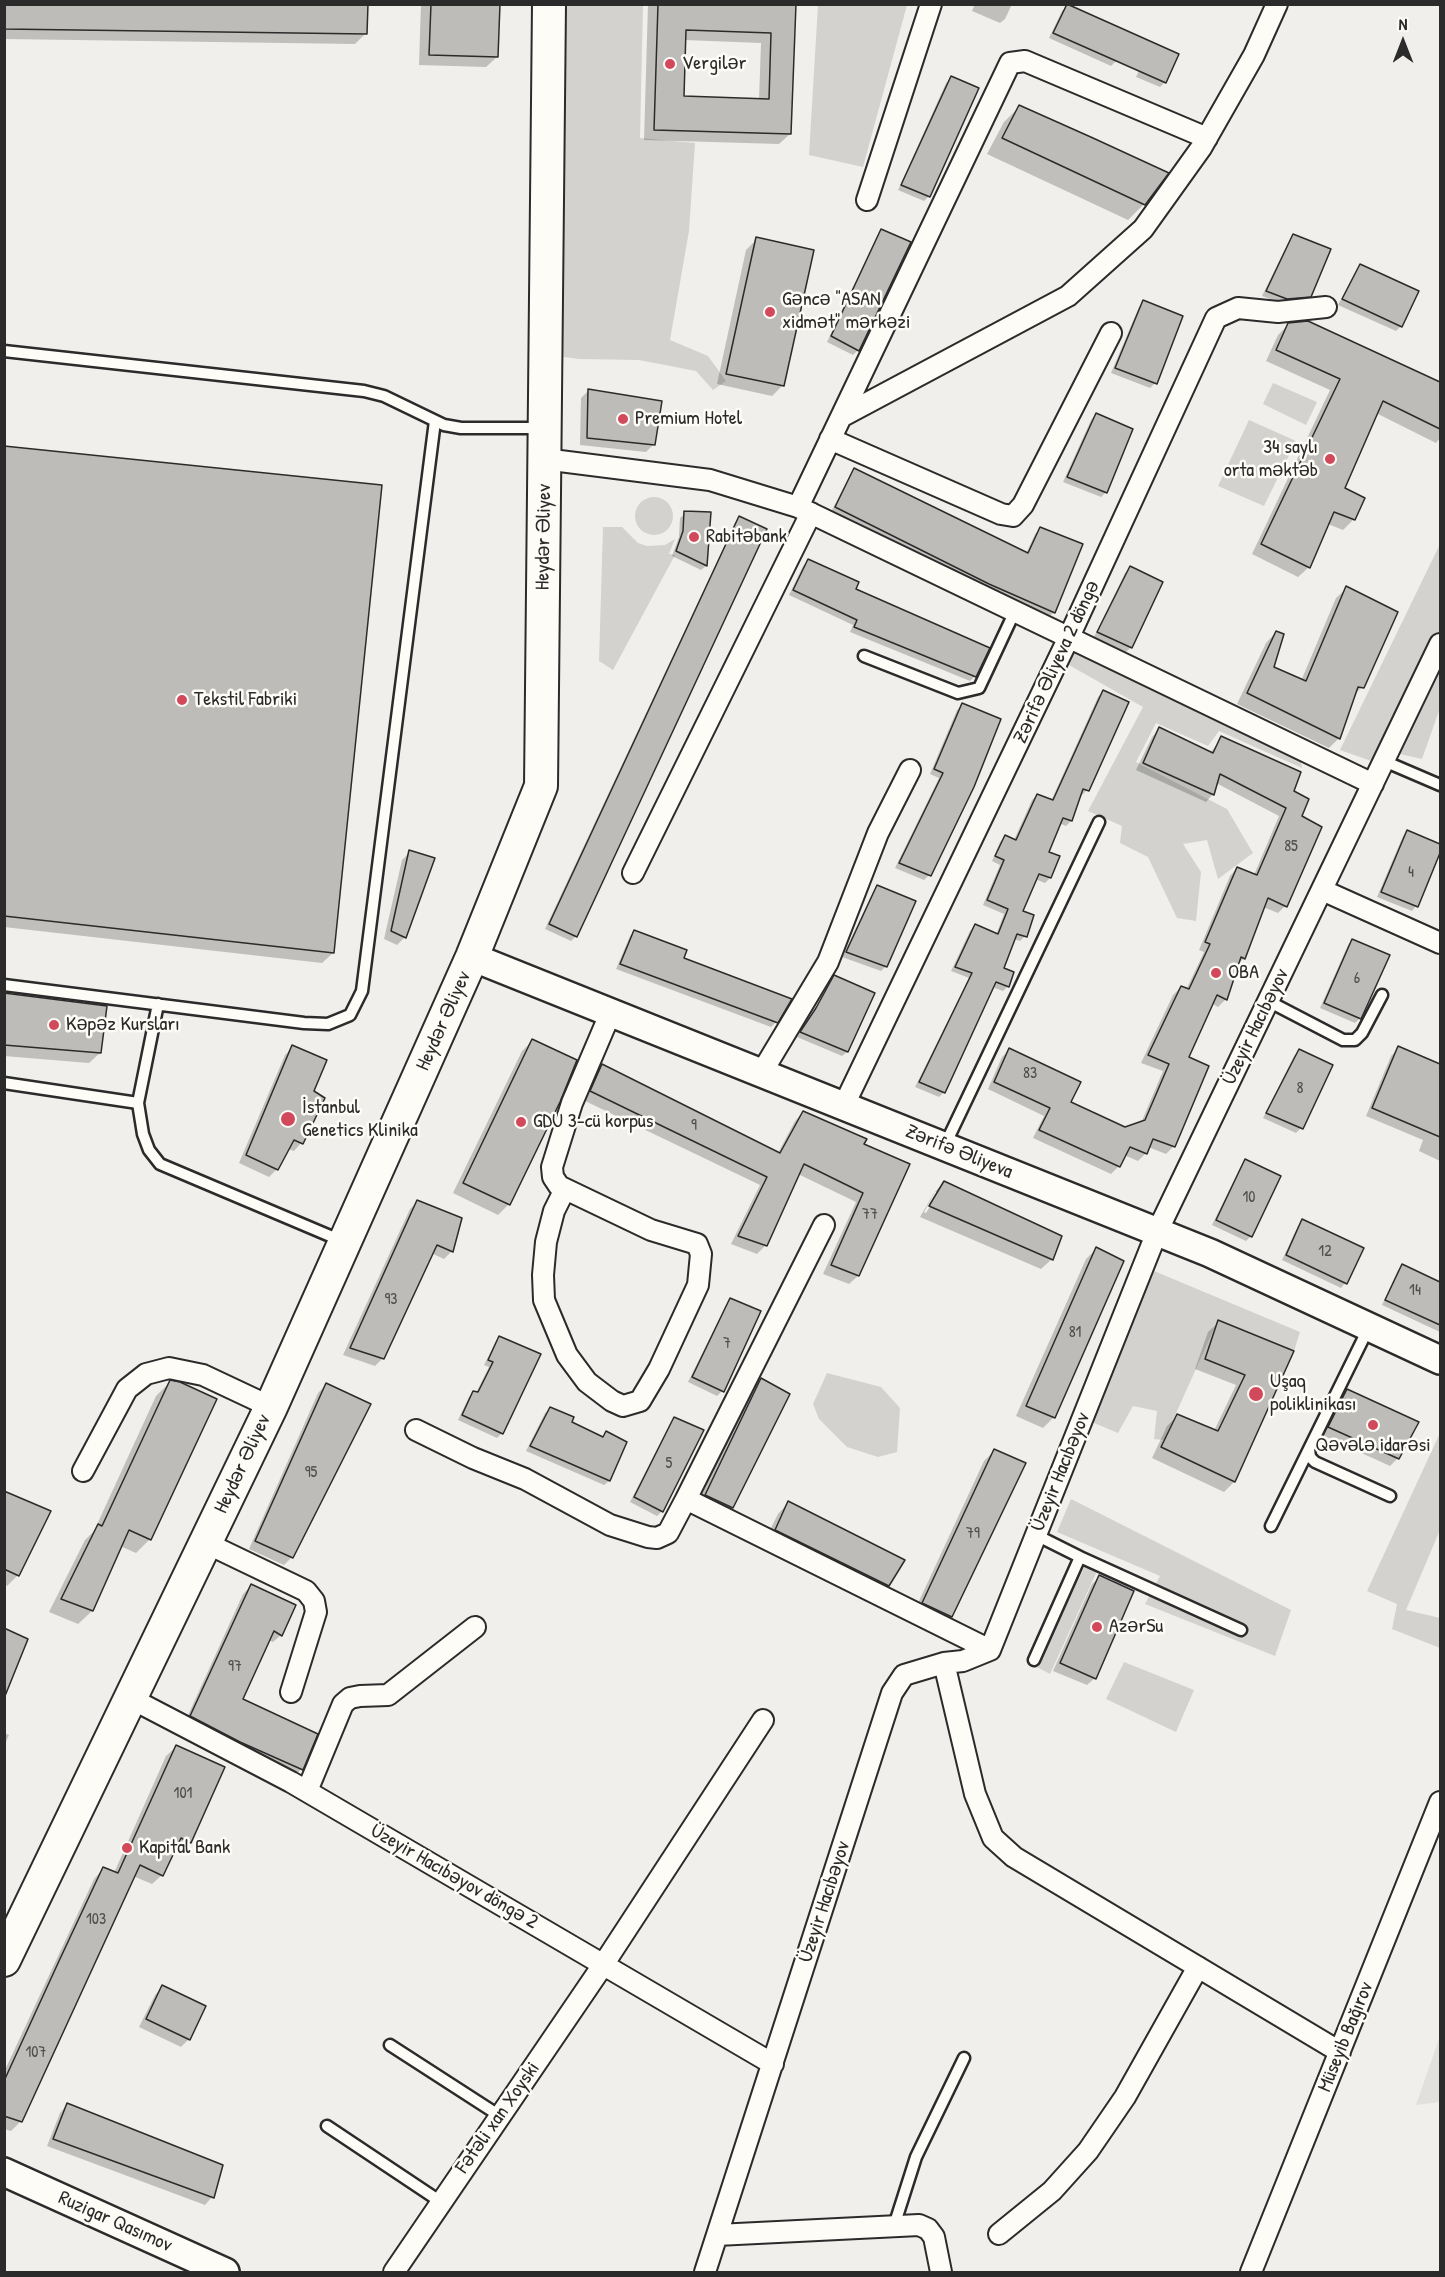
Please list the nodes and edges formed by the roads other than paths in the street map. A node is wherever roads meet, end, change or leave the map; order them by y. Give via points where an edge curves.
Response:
1 (549, 4) edge
2 (931, 4) edge
3 (1277, 4) edge
4 (1207, 138) junction
5 (867, 200) dead end
6 (1326, 307) dead end
7 (1111, 333) dead end
8 (4, 351) edge
9 (841, 417) junction
10 (435, 421) junction
11 (830, 439) junction
12 (545, 443) junction
13 (804, 510) junction
14 (1015, 611) junction
15 (1069, 637) junction
16 (1440, 644) edge
17 (864, 656) dead end
18 (1384, 761) junction
19 (910, 770) dead end
20 (1373, 784) junction
21 (1440, 785) edge
22 (1099, 822) dead end
23 (633, 873) dead end
24 (1322, 890) junction
25 (1440, 943) edge
26 (472, 957) junction
27 (4, 985) edge
28 (1382, 994) dead end
29 (1268, 1002) junction
30 (158, 1004) junction
31 (610, 1014) junction
32 (762, 1072) junction
33 (4, 1083) edge
34 (138, 1103) junction
35 (844, 1105) junction
36 (945, 1146) junction
37 (565, 1189) junction
38 (824, 1225) dead end
39 (1157, 1232) junction
40 (344, 1243) junction
41 (1369, 1327) junction
42 (1440, 1360) edge
43 (271, 1407) junction
44 (416, 1430) dead end
45 (1309, 1449) junction
46 (83, 1471) dead end
47 (1390, 1496) dead end
48 (686, 1500) junction
49 (1271, 1526) dead end
50 (1036, 1535) junction
51 (206, 1544) junction
52 (1080, 1557) junction
53 (475, 1627) dead end
54 (1241, 1630) dead end
55 (990, 1650) junction
56 (1034, 1660) dead end
57 (944, 1663) junction
58 (291, 1692) dead end
59 (132, 1698) junction
60 (763, 1720) dead end
61 (306, 1791) junction
62 (1440, 1802) edge
63 (4, 1960) edge
64 (603, 1965) junction
65 (1198, 1967) junction
66 (390, 2045) dead end
67 (1340, 2052) junction
68 (963, 2058) dead end
69 (772, 2064) junction
70 (500, 2115) junction
71 (327, 2126) dead end
72 (4, 2172) edge
73 (441, 2202) junction
74 (894, 2226) junction
75 (999, 2234) dead end
76 (717, 2235) junction
77 (225, 2272) edge
78 (394, 2272) edge
79 (705, 2272) edge
80 (941, 2272) edge
81 (1251, 2272) edge

1 - 12 main road, Heydər Əliyev
2 - 5 street
3 - 4 street via 1254,55
4 - 9 street via 1143,229 1068,296
4 - 9 street via 1025,61 1010,63
6 - 15 street, Zərifə Əliyeva 2 döngə via 1278,312 1238,308 1216,318
7 - 11 street via 1023,505 1013,516
8 - 10 lane via 364,391 384,396
9 - 11 street
10 - 12 lane
10 - 30 lane via 362,991 350,1015 328,1024
11 - 13 street
12 - 13 street via 710,480
12 - 26 main road, Heydər Əliyev via 541,786
13 - 14 street
13 - 23 street
14 - 15 street
14 - 17 lane via 979,688 958,693
15 - 20 street
15 - 35 street, Zərifə Əliyeva 2 döngə
16 - 18 street, Üzeyir Hacıbəyov
18 - 20 street, Üzeyir Hacıbəyov
18 - 21 lane
19 - 32 street via 878,834 828,962
20 - 24 street, Üzeyir Hacıbəyov
22 - 36 lane
24 - 25 street
24 - 29 street, Üzeyir Hacıbəyov
26 - 31 street, Zərifə Əliyeva
26 - 40 main road, Heydər Əliyev
27 - 30 lane
28 - 29 lane via 1355,1040 1343,1040
29 - 39 street, Üzeyir Hacıbəyov
30 - 34 lane
31 - 32 street, Zərifə Əliyeva
31 - 37 street via 572,1103 552,1167 553,1177
32 - 35 street, Zərifə Əliyeva
33 - 34 lane
34 - 40 lane via 148,1150 160,1164
35 - 36 street, Zərifə Əliyeva
36 - 39 street, Zərifə Əliyeva
37 - 37 street via 651,1230 697,1245 702,1254 698,1285 659,1370 640,1401 623,1406 587,1382 567,1355 544,1300 546,1242
38 - 48 street
39 - 41 street, Zərifə Əliyeva
39 - 50 street, Üzeyir Hacıbəyov
40 - 43 main road, Heydər Əliyev
41 - 42 street, Zərifə Əliyeva
41 - 45 lane
43 - 46 street via 203,1375 168,1368 146,1374 127,1389
43 - 51 main road, Heydər Əliyev
44 - 48 street via 525,1479 610,1526 648,1537 668,1533
45 - 47 lane via 1315,1462
45 - 49 lane
48 - 55 street
50 - 52 lane
50 - 55 street, Üzeyir Hacıbəyov
51 - 58 street via 306,1591 314,1601 316,1612
51 - 59 main road, Heydər Əliyev
52 - 54 lane
52 - 56 lane
53 - 61 street via 388,1695 350,1698 343,1704
55 - 57 street, Üzeyir Hacıbəyov via 963,1661
57 - 65 street via 975,1794 993,1838 1014,1857
57 - 69 street, Üzeyir Hacıbəyov via 904,1675 892,1693
59 - 61 street, Üzeyir Hacıbəyov döngə 2
59 - 63 main road, Heydər Əliyev
60 - 64 street, Fətəli xan Xoyski
61 - 64 street, Üzeyir Hacıbəyov döngə 2
62 - 67 street, Müseyib Bağırov
64 - 69 street, Üzeyir Hacıbəyov döngə 2
64 - 70 street, Fətəli xan Xoyski
65 - 67 street
65 - 75 street via 1125,2097 1088,2151 1052,2191
66 - 70 lane
67 - 81 street, Müseyib Bağırov
68 - 74 lane via 916,2157
69 - 76 street, Üzeyir Hacıbəyov
70 - 73 street, Fətəli xan Xoyski
71 - 73 lane
72 - 77 street, Ruzigar Qasımov
73 - 78 street, Fətəli xan Xoyski
74 - 76 street
74 - 80 street via 919,2225 928,2229 934,2237
76 - 79 street, Üzeyir Hacıbəyov

